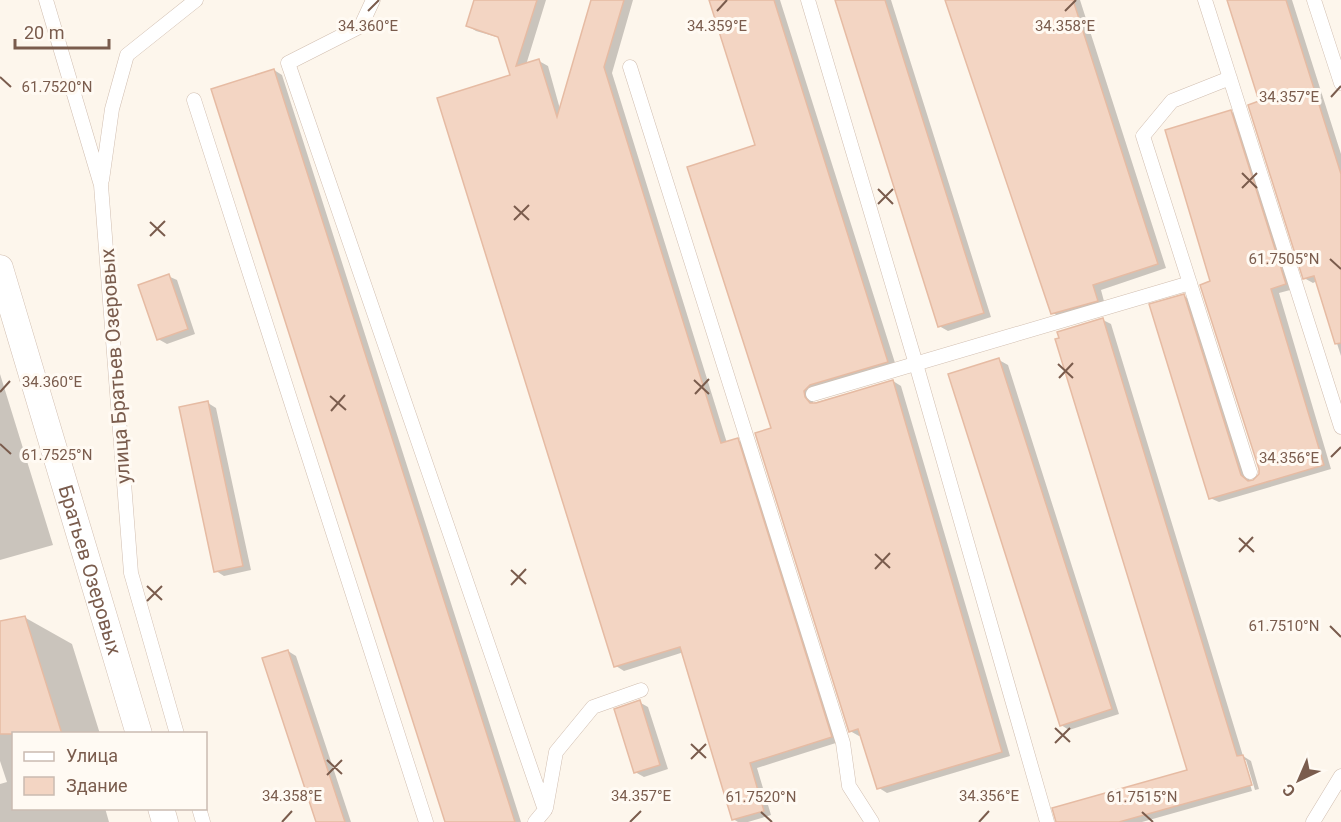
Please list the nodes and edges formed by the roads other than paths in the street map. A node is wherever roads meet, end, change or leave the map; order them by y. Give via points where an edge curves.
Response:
1 (46, 0) edge
2 (196, 0) edge
3 (373, 0) edge
4 (808, 0) edge
5 (1205, 0) edge
6 (1314, 0) edge
7 (630, 67) dead end
8 (1230, 78) junction
9 (1341, 83) edge
10 (194, 100) dead end
11 (101, 185) junction
12 (0, 268) edge
13 (1190, 283) junction
14 (916, 364) junction
15 (813, 394) dead end
16 (1341, 427) edge
17 (1250, 472) dead end
18 (641, 690) dead end
19 (138, 732) edge
20 (176, 732) edge
21 (1341, 776) edge
22 (545, 810) junction
23 (426, 822) edge
24 (535, 822) edge
25 (873, 822) edge
26 (1047, 822) edge
27 (1313, 822) edge

1 - 11 lane, улица Братьев Озеровых
2 - 11 lane via 127,55 112,109
3 - 22 lane via 361,26 288,63
4 - 14 lane
5 - 8 lane
6 - 9 lane
7 - 25 lane via 843,743 849,786
8 - 13 lane via 1172,101 1143,136
8 - 16 lane
10 - 23 lane
11 - 20 lane, улица Братьев Озеровых via 131,573
12 - 19 street, Братьев Озеровых
13 - 14 lane
13 - 17 lane
14 - 15 lane
14 - 26 lane
18 - 22 lane via 593,707 556,752
21 - 27 lane
22 - 24 lane

